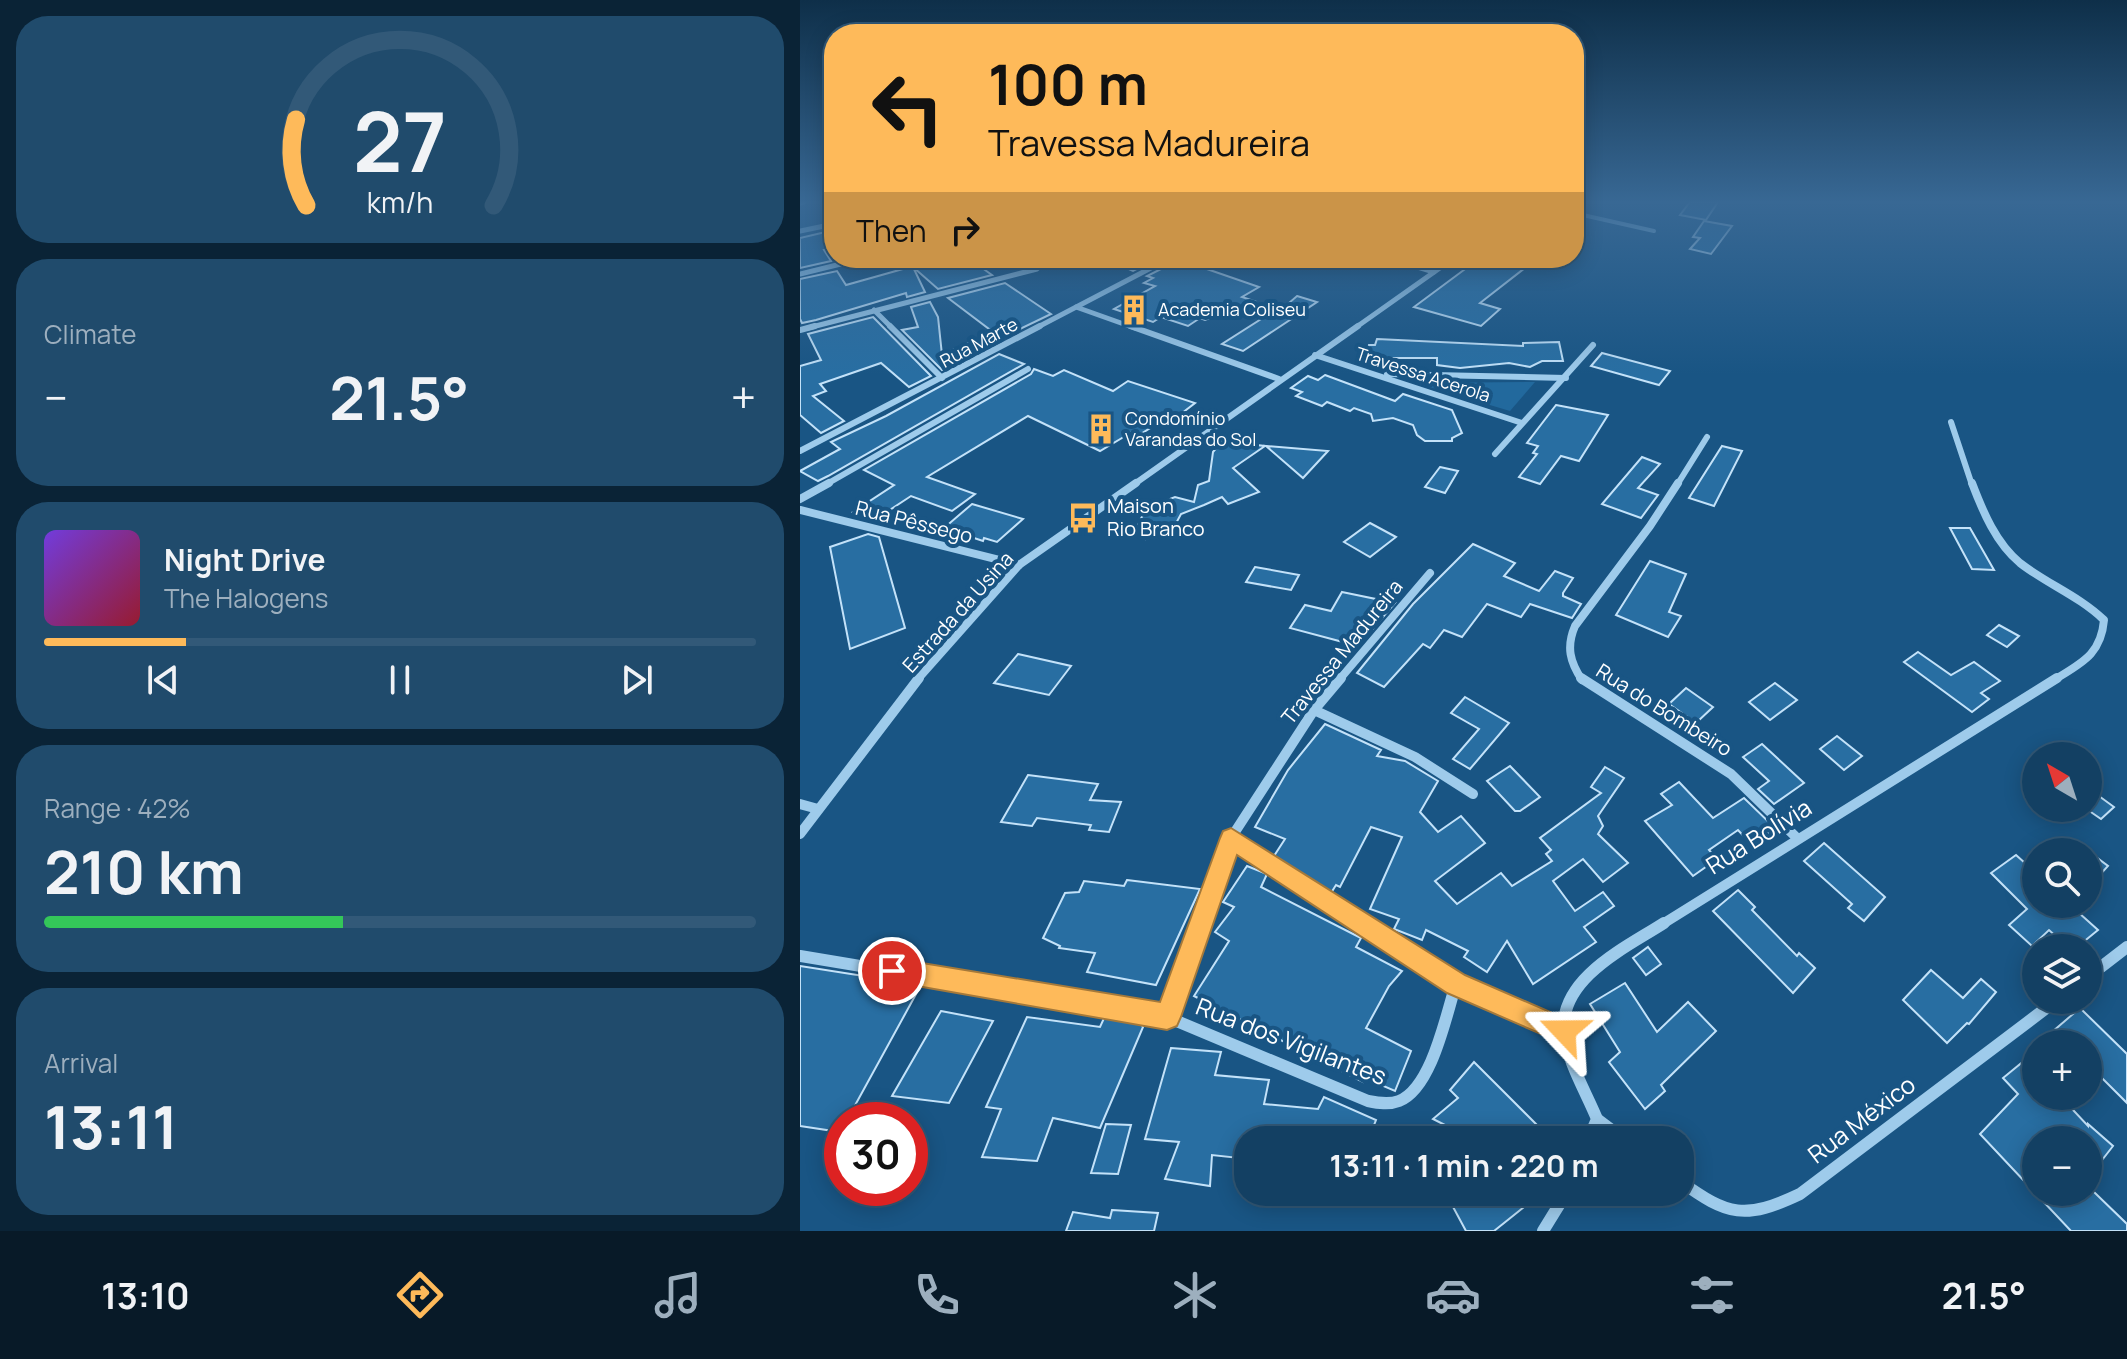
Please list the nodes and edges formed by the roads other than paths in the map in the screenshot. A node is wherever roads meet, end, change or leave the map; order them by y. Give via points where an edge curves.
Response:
1 (824, 268) edge
2 (1151, 268) edge
3 (1421, 268) edge
4 (1440, 268) edge
5 (1037, 269) dead end
6 (1434, 272) junction
7 (800, 274) edge
8 (1076, 307) junction
9 (874, 310) junction
10 (800, 330) edge
11 (1593, 345) dead end
12 (1315, 355) junction
13 (1028, 369) dead end
14 (1378, 374) junction
15 (942, 378) junction
16 (1566, 378) junction
17 (1279, 379) junction
18 (1951, 422) dead end
19 (1522, 423) junction
20 (1707, 437) dead end
21 (800, 451) edge
22 (1495, 454) dead end
23 (800, 499) edge
24 (800, 510) edge
25 (1019, 565) junction
26 (1430, 573) dead end
27 (1314, 710) junction
28 (1473, 794) dead end
29 (800, 804) edge
30 (818, 809) junction
31 (800, 834) edge
32 (1231, 838) junction
33 (1797, 838) junction
34 (2127, 947) edge
35 (800, 956) edge
36 (2102, 966) edge
37 (1456, 984) junction
38 (2038, 1014) edge
39 (1167, 1017) junction
40 (1564, 1031) junction
41 (1597, 1119) junction
42 (1594, 1126) edge
43 (1606, 1126) edge
44 (1694, 1192) edge
45 (1558, 1206) edge
46 (1543, 1231) edge

1 - 7 street
2 - 8 street, Rua Marte
3 - 6 street
4 - 6 street, Estrada da Usina
5 - 9 street
6 - 12 street, Estrada da Usina
8 - 15 street, Rua Marte
8 - 17 street
9 - 10 street
9 - 15 street
11 - 16 street
12 - 14 street, Travessa Acerola
12 - 17 street, Estrada da Usina
13 - 23 street
14 - 16 street
14 - 19 street, Travessa Acerola
15 - 21 street, Rua Marte
16 - 19 street
17 - 25 street, Estrada da Usina
18 - 33 street, Rua Bolívia via 1994,529 2014,557 2090,605 2104,620 2102,640 2082,663
19 - 22 street
20 - 33 street, Rua do Bombeiro via 1650,526 1575,626 1568,651 1584,683 1731,774
24 - 25 street, Rua Pêssego
25 - 30 street, Estrada da Usina via 916,682
26 - 27 street, Travessa Madureira
27 - 28 street via 1401,747
27 - 32 street, Travessa Madureira
29 - 30 street
30 - 31 street, Estrada da Usina
32 - 37 street
32 - 39 street, Travessa Madureira
33 - 40 street, Rua Bolívia via 1600,965 1571,1001
34 - 36 street
35 - 39 street, Rua dos Vigilantes
37 - 39 street, Rua dos Vigilantes via 1425,1074 1403,1100 1386,1104
37 - 40 street
38 - 44 street, Rua México via 1800,1194 1764,1213 1737,1216
40 - 41 street
41 - 42 street
41 - 43 street
45 - 46 street

